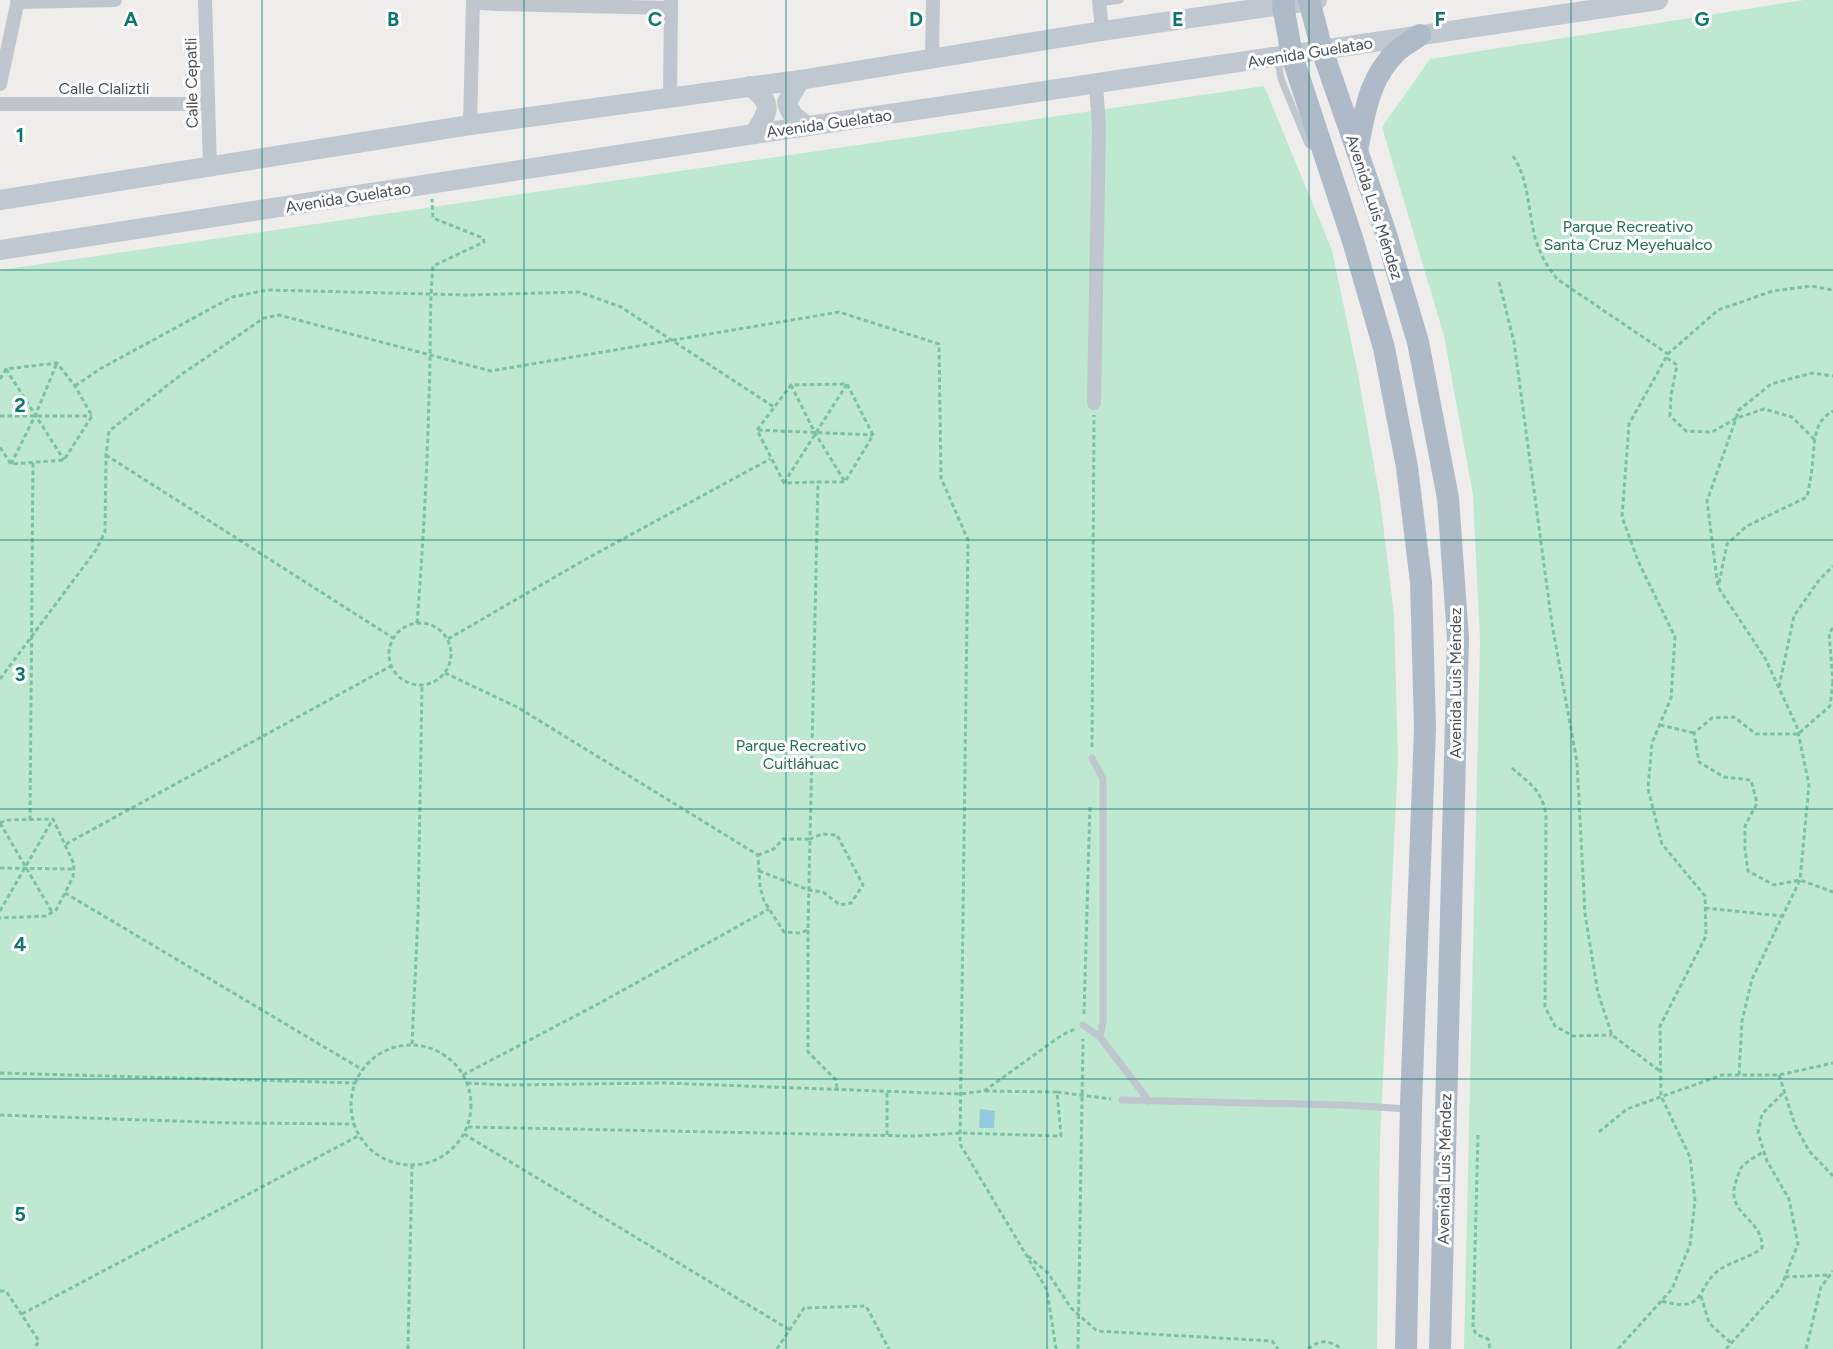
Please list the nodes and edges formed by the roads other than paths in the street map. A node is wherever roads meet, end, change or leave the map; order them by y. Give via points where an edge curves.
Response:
1 (115, 0) edge
2 (205, 0) edge
3 (473, 0) edge
4 (477, 0) edge
5 (933, 0) edge
6 (1120, 0) edge
7 (1312, 0) edge
8 (1658, 0) edge
9 (18, 1) edge
10 (1099, 2) edge
11 (1283, 2) edge
12 (671, 4) edge
13 (1102, 31) junction
14 (1420, 35) junction
15 (1322, 50) junction
16 (1292, 56) junction
17 (932, 59) junction
18 (800, 80) junction
19 (0, 84) edge
20 (1095, 85) junction
21 (750, 86) junction
22 (670, 97) junction
23 (0, 104) edge
24 (208, 104) junction
25 (470, 125) junction
26 (807, 126) junction
27 (754, 134) junction
28 (1357, 152) junction
29 (210, 166) junction
30 (0, 201) edge
31 (0, 250) edge
32 (1094, 403) road end
33 (1092, 758) road end
34 (1416, 977) junction
35 (1449, 979) junction
36 (1083, 1025) road end
37 (1100, 1037) junction
38 (1413, 1062) junction
39 (1447, 1064) junction
40 (1122, 1100) road end
41 (1149, 1101) junction
42 (1411, 1109) junction
43 (1406, 1349) edge
44 (1440, 1349) edge

1 - 9 street
2 - 24 street, Calle Cepatli
3 - 25 street
4 - 12 street via 497,4
5 - 17 street
6 - 10 lane
7 - 11 main road
7 - 15 main road, Avenida Luis Méndez
8 - 14 main road, Avenida Guelatao
9 - 19 street
10 - 13 street
11 - 13 main road
11 - 16 main road, Avenida Luis Méndez
12 - 22 street
13 - 17 main road
14 - 15 main road, Avenida Guelatao
14 - 28 main road via 1397,51 1377,76
15 - 16 main road, Avenida Guelatao
15 - 28 main road, Avenida Luis Méndez
16 - 20 main road, Avenida Guelatao
16 - 34 main road, Avenida Luis Méndez via 1384,348 1407,467 1421,582 1425,728
17 - 18 main road
18 - 21 main road
18 - 26 main road via 787,102 789,111
20 - 26 main road, Avenida Guelatao
20 - 32 street via 1099,127
21 - 22 main road
21 - 27 main road via 763,96 766,105
22 - 25 main road
23 - 24 street, Calle Claliztli
24 - 29 street, Calle Cepatli
25 - 29 main road
26 - 27 main road, Avenida Guelatao
27 - 31 main road, Avenida Guelatao
28 - 35 main road, Avenida Luis Méndez via 1418,342 1448,498 1458,638
29 - 30 main road
33 - 37 lane via 1103,779
34 - 35 main road
34 - 38 main road, Avenida Luis Méndez
35 - 39 main road, Avenida Luis Méndez
36 - 37 lane
37 - 41 lane
38 - 39 main road
38 - 42 main road, Avenida Luis Méndez
39 - 44 main road, Avenida Luis Méndez
40 - 41 lane
41 - 42 lane
42 - 43 main road, Avenida Luis Méndez

